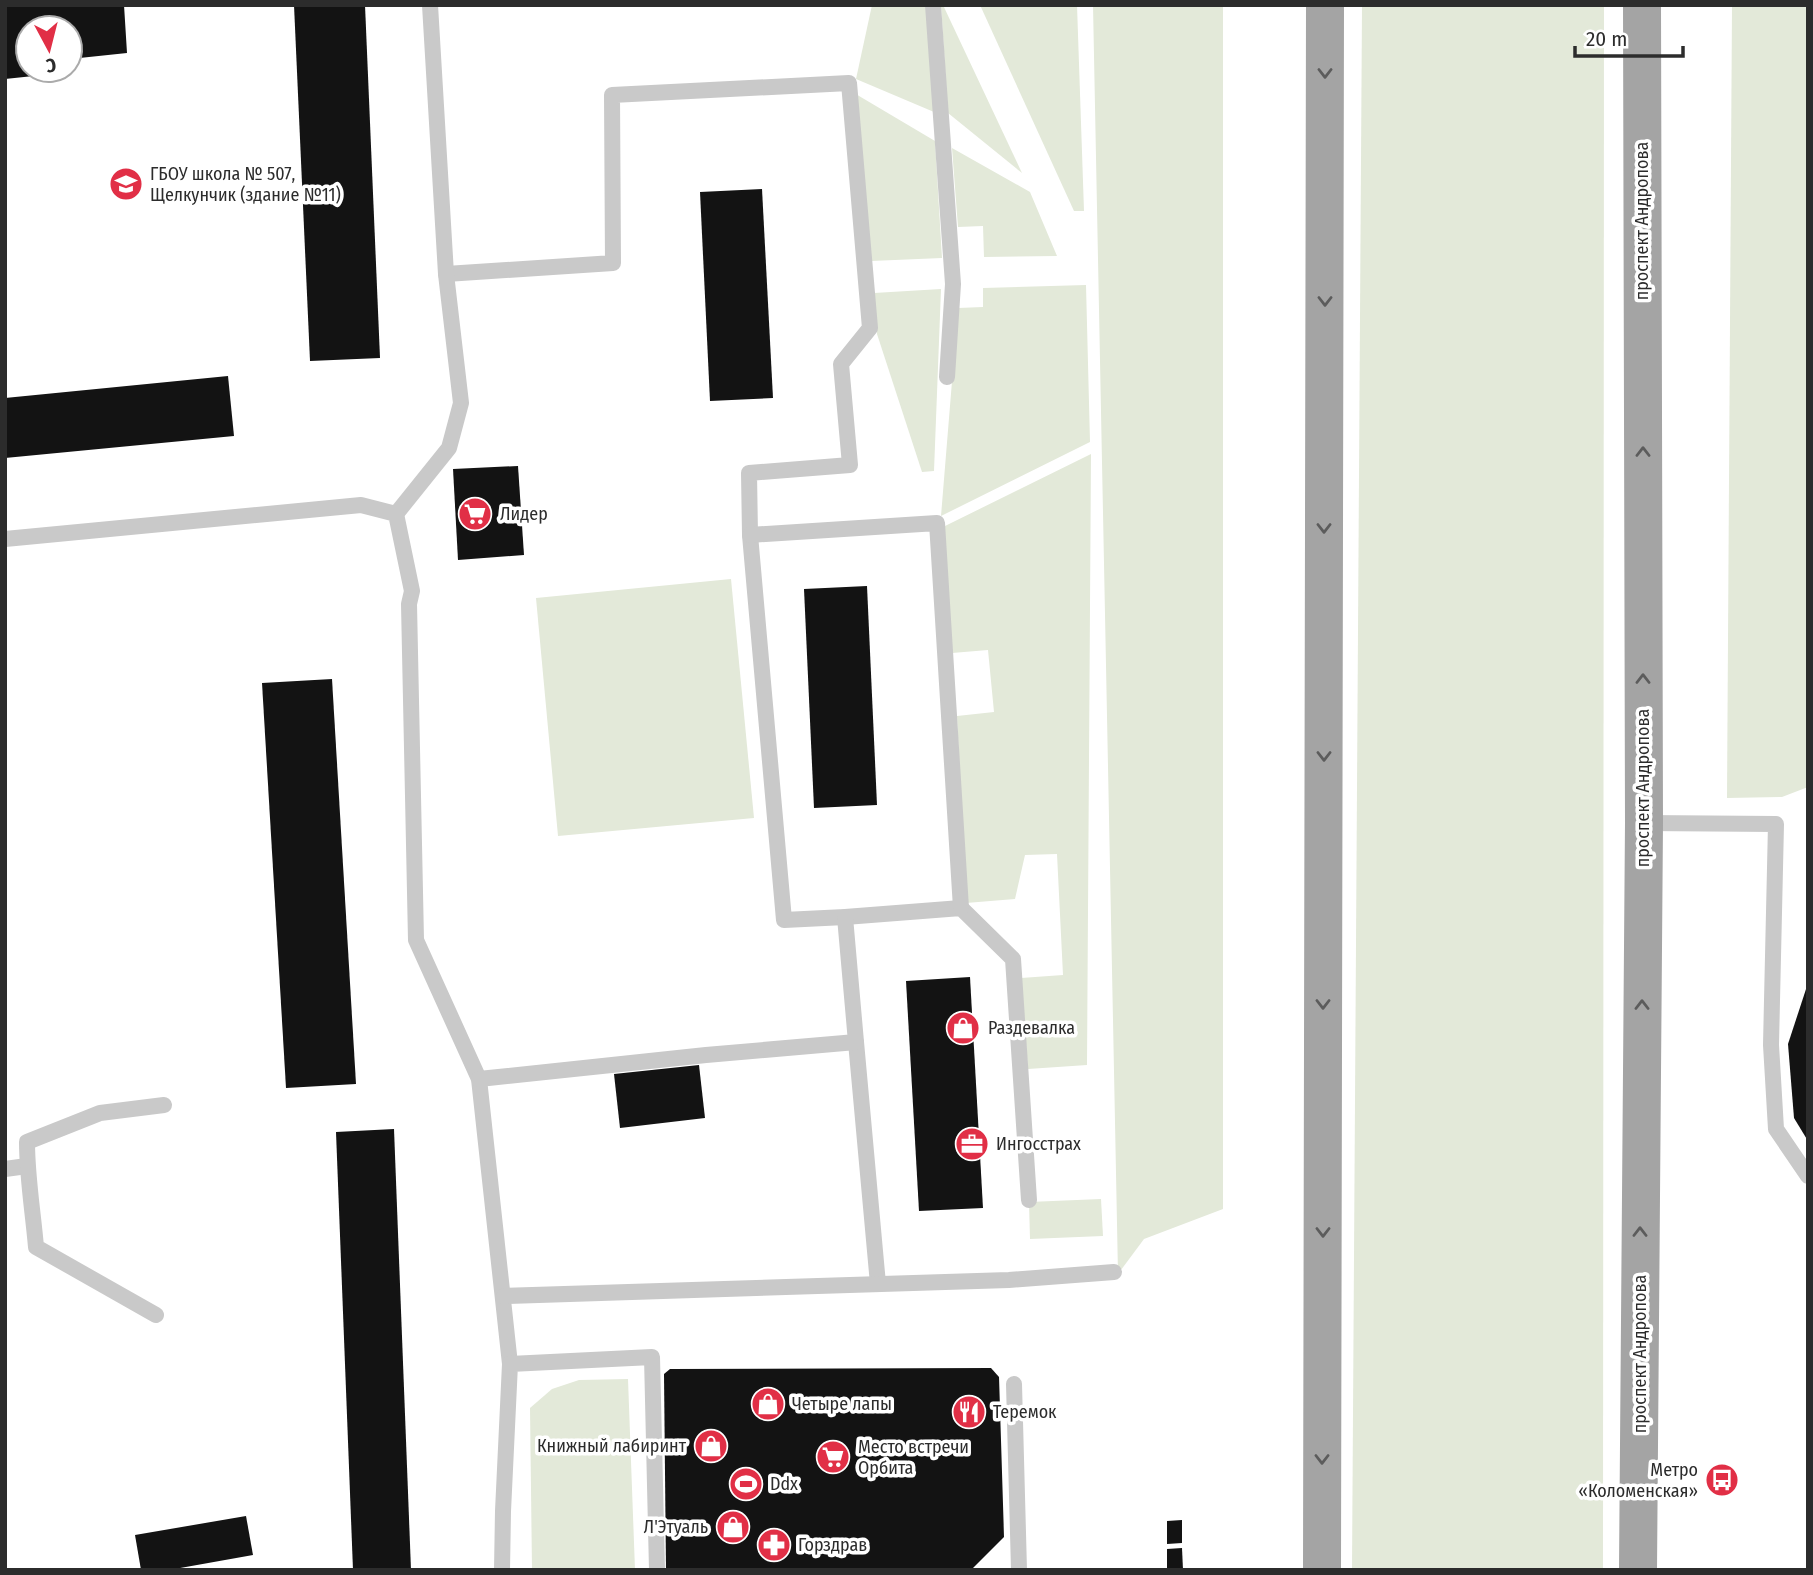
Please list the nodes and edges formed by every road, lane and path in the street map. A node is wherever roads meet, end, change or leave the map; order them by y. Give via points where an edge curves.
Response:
1 (430, 5) edge
2 (933, 5) edge
3 (1325, 5) edge
4 (1642, 5) edge
5 (446, 274) junction
6 (947, 377) dead end
7 (396, 514) junction
8 (750, 535) junction
9 (5, 539) edge
10 (1644, 823) junction
11 (961, 908) junction
12 (845, 917) junction
13 (856, 1042) junction
14 (479, 1079) junction
15 (164, 1105) dead end
16 (27, 1166) junction
17 (5, 1168) edge
18 (1808, 1176) edge
19 (1030, 1200) dead end
20 (1114, 1272) dead end
21 (878, 1284) junction
22 (503, 1296) junction
23 (156, 1315) dead end
24 (510, 1364) junction
25 (1014, 1384) dead end
26 (502, 1570) edge
27 (657, 1570) edge
28 (1019, 1570) edge
29 (1322, 1570) edge
30 (1638, 1570) edge

1 - 5 lane
2 - 6 lane via 953,284
3 -> 29 main road
10 -> 4 main road, проспект Андропова
5 - 7 lane via 461,403 449,449
5 - 8 lane via 613,263 612,94 849,83 870,328 841,364 850,466 749,473
7 - 9 lane via 361,505
7 - 14 lane via 412,591 416,940
8 - 11 lane via 937,523
8 - 12 lane via 784,920
10 - 18 lane via 1776,824 1770,1045 1776,1129
30 -> 10 main road, проспект Андропова
11 - 12 lane
11 - 19 lane via 1013,959
12 - 13 lane
13 - 14 lane
13 - 21 lane
14 - 22 lane
15 - 16 lane via 100,1113 27,1142
16 - 17 lane
16 - 23 lane via 36,1247
20 - 21 lane
21 - 22 lane
22 - 24 lane
24 - 26 lane
24 - 27 lane via 652,1357
25 - 28 lane

